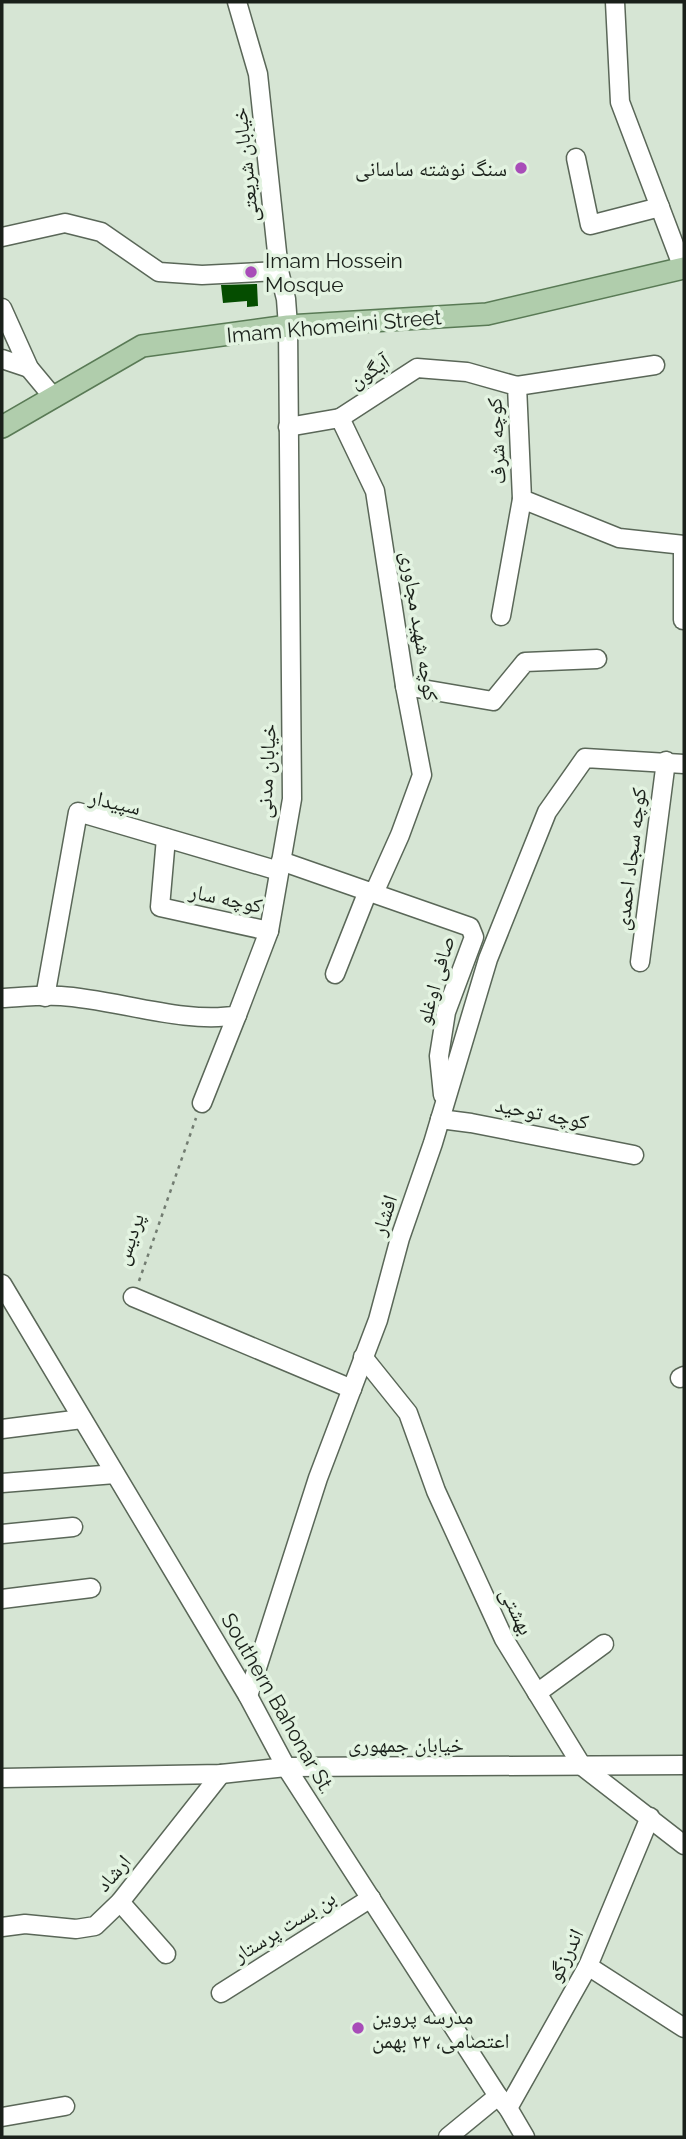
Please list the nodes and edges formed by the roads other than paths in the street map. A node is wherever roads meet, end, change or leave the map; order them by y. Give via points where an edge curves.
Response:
1 (237, 2) edge
2 (615, 2) edge
3 (576, 159) dead end
4 (660, 207) junction
5 (2, 237) edge
6 (684, 268) edge
7 (279, 271) junction
8 (2, 308) edge
9 (288, 326) junction
10 (2, 359) edge
11 (655, 365) dead end
12 (29, 368) junction
13 (467, 372) joint
14 (517, 386) junction
15 (54, 398) junction
16 (340, 418) junction
17 (2, 427) edge
18 (288, 427) junction
19 (522, 499) junction
20 (683, 545) edge
21 (501, 617) dead end
22 (683, 620) edge
23 (597, 659) dead end
24 (405, 686) junction
25 (666, 761) junction
26 (684, 764) edge
27 (166, 838) junction
28 (280, 866) junction
29 (371, 892) junction
30 (269, 931) junction
31 (640, 962) dead end
32 (335, 974) dead end
33 (45, 997) junction
34 (2, 998) edge
35 (237, 1015) junction
36 (202, 1103) road end
37 (442, 1112) junction
38 (634, 1155) dead end
39 (2, 1284) edge
40 (133, 1297) road end
41 (363, 1357) junction
42 (352, 1389) junction
43 (82, 1419) junction
44 (2, 1429) edge
45 (115, 1474) junction
46 (2, 1483) edge
47 (74, 1527) dead end
48 (2, 1534) edge
49 (91, 1588) dead end
50 (2, 1599) edge
51 (604, 1644) dead end
52 (537, 1693) junction
53 (248, 1696) junction
54 (684, 1765) edge
55 (582, 1766) junction
56 (286, 1767) junction
57 (221, 1774) junction
58 (2, 1778) edge
59 (650, 1817) junction
60 (684, 1845) edge
61 (371, 1898) junction
62 (120, 1902) junction
63 (2, 1927) edge
64 (166, 1954) dead end
65 (588, 1966) junction
66 (221, 1993) dead end
67 (684, 2028) edge
68 (503, 2102) junction
69 (65, 2106) dead end
70 (2, 2117) edge
71 (448, 2137) edge
72 (525, 2137) edge

1 - 7 street, خیابان شریعتی via 258,74
2 - 4 street via 620,102
3 - 4 street via 590,225
4 - 6 street
5 - 7 street via 65,223 100,232 159,272
6 - 9 main road, Imam Khomeini Street via 487,314
7 - 9 street, خیابان شریعتی
8 - 12 street
9 - 15 main road, Imam Khomeini Street via 142,346
9 - 18 street, خیابان مدنی
10 - 12 street
11 - 14 street
12 - 15 street
13 - 14 street, کوچه شرف
13 - 16 street, آیگون via 417,368
14 - 19 street, کوچه شرف
15 - 17 main road, Imam Khomeini Street
16 - 18 street
16 - 24 street, کوچه شهید مجاوری via 375,491
18 - 28 street, خیابان مدنی via 292,799
19 - 20 street, کوچه شرف via 619,538
19 - 21 street
20 - 22 street
23 - 24 street via 525,662 493,701
24 - 29 street, کوچه شهید مجاوری via 422,775 400,835
25 - 26 street
25 - 31 street, کوچه سجاد احمدی
25 - 37 street, افشار via 584,758 547,813 488,959
27 - 28 street, سپیدار
27 - 30 street, کوچه سار via 160,907
27 - 33 street, سپیدار via 78,812
28 - 29 street, صافی اوغلو
28 - 30 street, خیابان مدنی
29 - 32 street, کوچه شهید مجاوری
29 - 37 street, صافی اوغلو via 470,927 474,937 446,1012 439,1056
30 - 35 street, خیابان مدنی
33 - 34 street
33 - 35 street via 180,1014
35 - 36 street
37 - 38 street, کوچه توحید via 471,1123
37 - 41 street, افشار
39 - 43 street, Southern Bahonar St.
40 - 42 street, پردیس
41 - 42 street, افشار
41 - 52 street, بهشتی via 408,1413 436,1491 504,1639
42 - 53 street, افشار via 318,1478
43 - 44 street
43 - 45 street, Southern Bahonar St.
45 - 46 street
45 - 53 street, Southern Bahonar St.
47 - 48 street
49 - 50 street
51 - 52 street
52 - 55 street, بهشتی
53 - 56 street, Southern Bahonar St.
54 - 55 street, خیابان جمهوری
55 - 56 street, خیابان جمهوری
55 - 59 street, بهشتی
56 - 57 street, خیابان جمهوری
56 - 61 street, Southern Bahonar St.
57 - 58 street, خیابان جمهوری
57 - 62 street, ارشاد
59 - 60 street, بهشتی
59 - 65 street, اندرزگو
61 - 66 street, بن بست پرستار
61 - 68 street, Southern Bahonar St.
62 - 63 street, ارشاد via 95,1926
62 - 64 street
65 - 67 street
65 - 68 street, اندرزگو
68 - 71 street
68 - 72 street, Southern Bahonar St.
69 - 70 street

